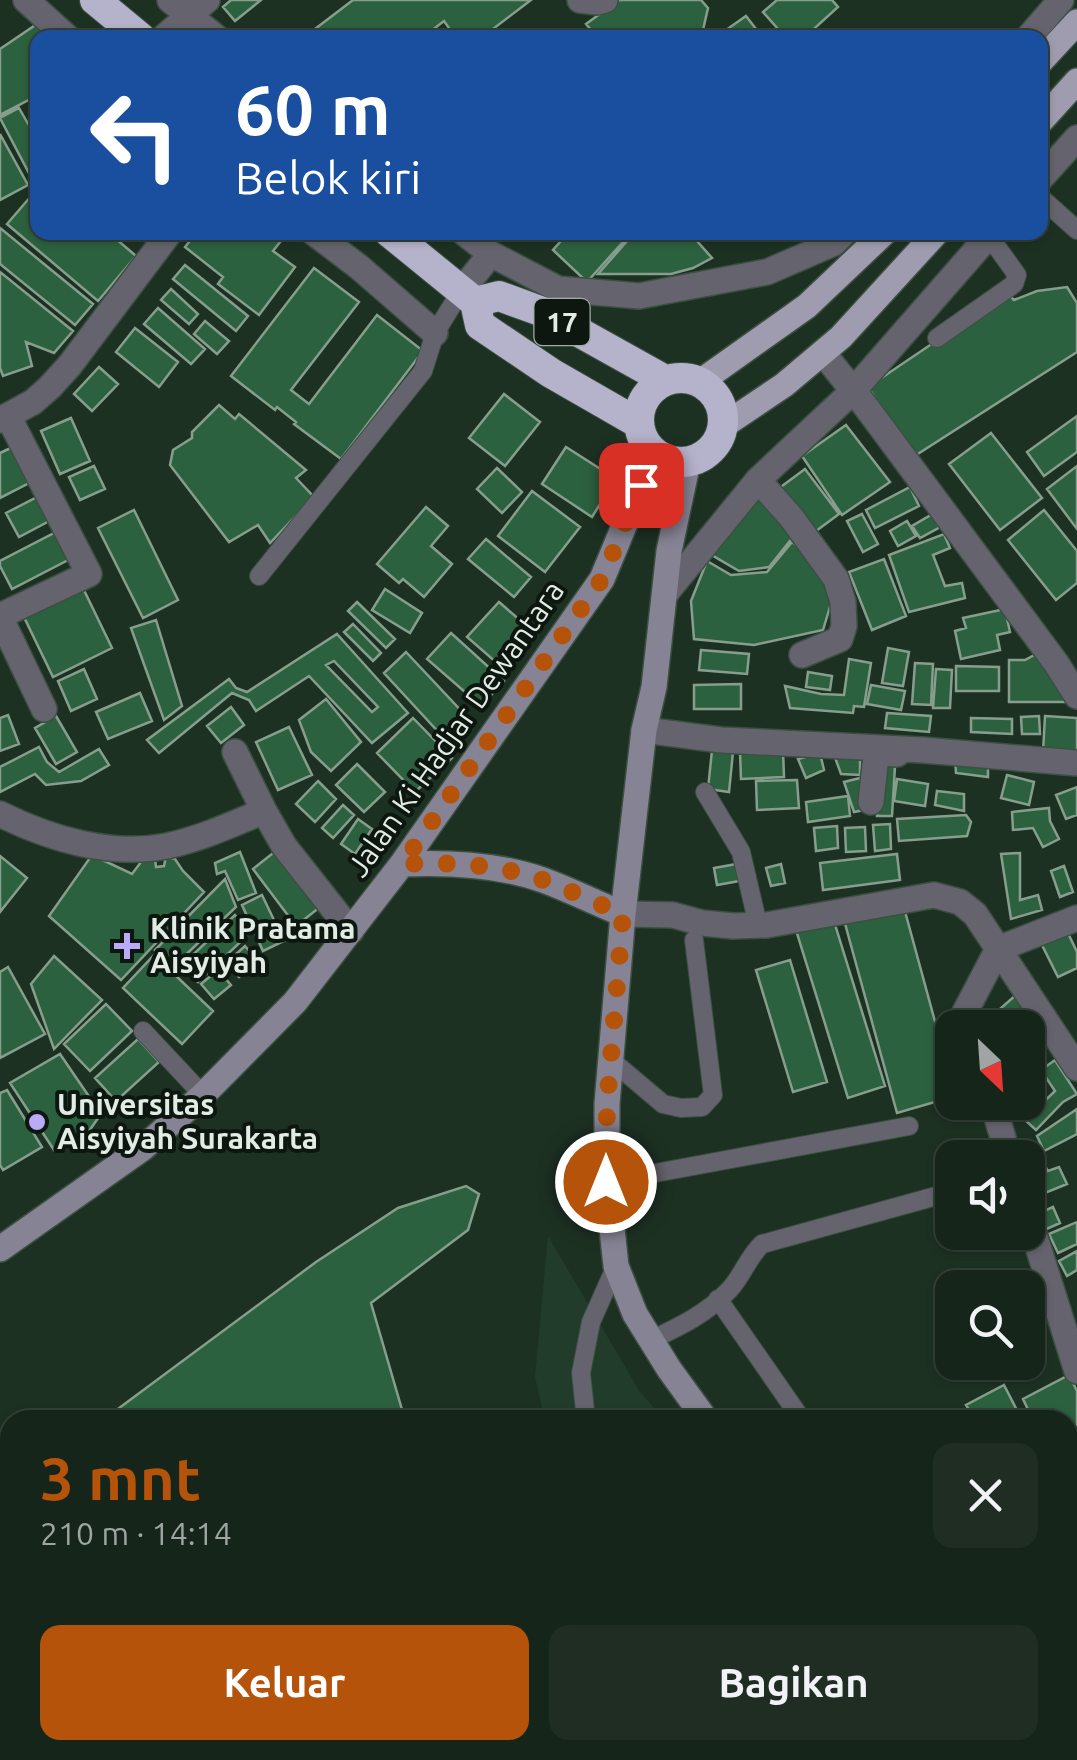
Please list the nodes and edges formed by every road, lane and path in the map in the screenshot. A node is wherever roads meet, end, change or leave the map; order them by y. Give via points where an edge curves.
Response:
1 (26, 0) edge
2 (95, 0) edge
3 (580, 0) edge
4 (605, 0) edge
5 (1060, 0) edge
6 (189, 5) edge
7 (1077, 22) edge
8 (59, 30) edge
9 (131, 30) edge
10 (169, 30) edge
11 (210, 30) edge
12 (1035, 30) edge
13 (1048, 53) edge
14 (1073, 95) edge
15 (1048, 115) edge
16 (1077, 138) edge
17 (1048, 170) edge
18 (1048, 204) edge
19 (1077, 230) edge
20 (164, 240) edge
21 (324, 240) edge
22 (399, 240) edge
23 (473, 240) edge
24 (837, 240) edge
25 (877, 240) edge
26 (930, 240) edge
27 (985, 240) edge
28 (994, 240) edge
29 (490, 254) junction
30 (468, 296) junction
31 (436, 333) junction
32 (937, 338) dead end
33 (823, 353) junction
34 (654, 373) junction
35 (700, 382) junction
36 (853, 390) junction
37 (4, 418) edge
38 (638, 423) junction
39 (724, 426) junction
40 (654, 454) junction
41 (688, 462) junction
42 (758, 480) junction
43 (258, 576) dead end
44 (665, 594) junction
45 (0, 616) edge
46 (802, 655) dead end
47 (1077, 696) edge
48 (44, 709) dead end
49 (644, 730) junction
50 (922, 750) junction
51 (235, 752) dead end
52 (1077, 763) edge
53 (705, 792) dead end
54 (871, 802) dead end
55 (264, 811) junction
56 (0, 814) edge
57 (402, 864) junction
58 (623, 914) junction
59 (1077, 918) edge
60 (758, 925) junction
61 (352, 931) junction
62 (694, 940) dead end
63 (998, 950) junction
64 (966, 1010) edge
65 (143, 1031) dead end
66 (611, 1060) junction
67 (1077, 1068) edge
68 (203, 1096) junction
69 (909, 1126) dead end
70 (606, 1182) junction
71 (935, 1195) edge
72 (0, 1249) edge
73 (1039, 1250) edge
74 (616, 1266) junction
75 (718, 1299) junction
76 (651, 1340) junction
77 (1077, 1371) edge
78 (585, 1410) edge
79 (699, 1410) edge
80 (795, 1410) edge

1 - 8 street
2 - 9 highway
3 - 4 street
5 - 12 street
6 - 10 street
6 - 11 street
7 - 13 main road
14 - 15 main road
16 - 17 street
18 - 19 lane
20 - 37 street via 60,376
21 - 31 street
22 - 30 highway, 17
23 - 29 street
24 - 29 street via 767,272 638,296 558,289
25 - 35 main road via 808,306
26 - 33 main road
27 - 36 street
28 - 32 lane via 1017,275 1014,284
29 - 30 street
30 - 31 lane
30 - 34 highway, 17 via 499,296 543,312
30 - 38 highway, 17 via 480,325
31 - 43 lane via 422,372
33 - 36 street
33 - 39 main road
34 - 35 highway, 17
34 - 38 highway
35 - 39 highway via 714,392
36 - 42 street
36 - 47 street
37 - 45 street via 89,574
38 - 40 highway
39 - 41 highway via 712,450
40 - 41 highway
40 - 57 main road, Jalan Ki Hadjar Dewantara via 602,579
41 - 44 main road
42 - 44 street
42 - 46 street via 836,579 844,602 840,640
44 - 49 main road
45 - 48 street
49 - 50 street
49 - 58 main road
50 - 52 street
50 - 54 street via 919,756 876,756
51 - 55 street
53 - 60 lane via 741,852
55 - 56 street via 168,846 139,848 66,839
55 - 61 street
57 - 58 main road via 505,870
57 - 61 main road, Jalan Ki Hadjar Dewantara
58 - 60 street
58 - 66 main road
59 - 63 street
60 - 63 street via 934,895 975,914
61 - 68 main road, Jalan Ki Hadjar Dewantara via 295,1002
62 - 66 lane via 713,1095 702,1107 663,1104
63 - 64 street
63 - 67 street
65 - 68 lane
66 - 70 main road
68 - 72 main road, Jalan Ki Hadjar Dewantara via 143,1148
69 - 70 lane
70 - 74 main road
71 - 75 lane via 762,1244
73 - 77 street
74 - 76 main road
74 - 78 lane via 590,1322 580,1373
75 - 76 lane
75 - 80 lane
76 - 79 main road

